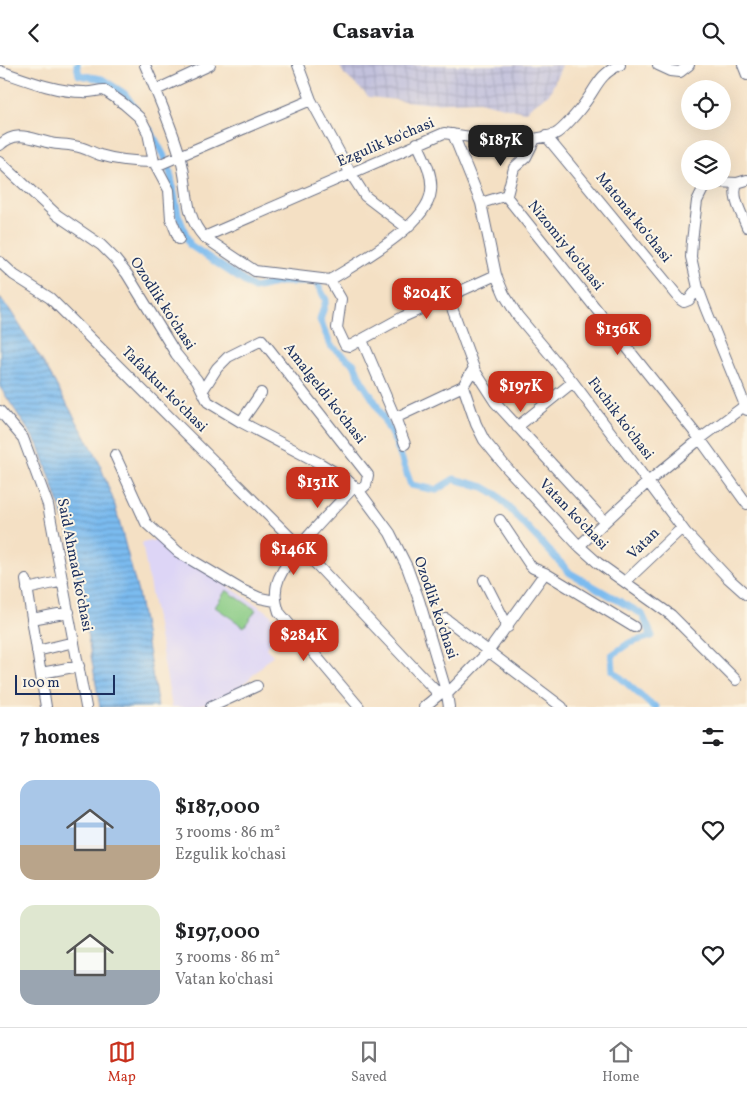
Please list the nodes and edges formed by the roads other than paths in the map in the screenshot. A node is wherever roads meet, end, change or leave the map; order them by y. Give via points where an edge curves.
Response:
1 (145, 65) edge
2 (210, 65) edge
3 (298, 65) edge
4 (620, 65) edge
5 (658, 65) edge
6 (689, 65) edge
7 (742, 65) edge
8 (0, 71) edge
9 (747, 75) edge
10 (156, 90) junction
11 (311, 100) junction
12 (453, 135) junction
13 (546, 136) junction
14 (535, 139) junction
15 (417, 143) junction
16 (0, 145) edge
17 (181, 157) junction
18 (0, 162) edge
19 (155, 164) junction
20 (351, 175) junction
21 (742, 181) edge
22 (506, 196) junction
23 (480, 203) junction
24 (747, 227) edge
25 (407, 228) junction
26 (204, 237) junction
27 (180, 239) dead end
28 (0, 261) edge
29 (496, 275) junction
30 (330, 280) junction
31 (698, 288) junction
32 (448, 297) junction
33 (362, 340) junction
34 (474, 368) junction
35 (573, 382) junction
36 (463, 386) junction
37 (203, 390) junction
38 (261, 393) dead end
39 (746, 406) edge
40 (0, 411) edge
41 (395, 418) junction
42 (240, 422) junction
43 (517, 427) junction
44 (700, 439) junction
45 (405, 444) dead end
46 (115, 455) dead end
47 (648, 481) junction
48 (356, 489) junction
49 (747, 504) edge
50 (500, 520) dead end
51 (605, 522) junction
52 (682, 528) junction
53 (579, 546) junction
54 (300, 547) junction
55 (545, 573) junction
56 (484, 580) dead end
57 (63, 581) junction
58 (626, 582) junction
59 (747, 595) edge
60 (275, 601) junction
61 (69, 612) junction
62 (32, 619) junction
63 (446, 619) dead end
64 (508, 627) junction
65 (634, 627) dead end
66 (74, 642) junction
67 (37, 651) junction
68 (488, 652) junction
69 (79, 666) junction
70 (41, 673) junction
71 (736, 680) dead end
72 (257, 686) dead end
73 (444, 693) junction
74 (46, 707) edge
75 (86, 707) edge
76 (211, 707) edge
77 (359, 707) edge
78 (424, 707) edge
79 (449, 707) edge
80 (562, 707) edge

1 - 10 street
2 - 10 street
3 - 11 street
4 - 13 street, Ezgulik ko'chasi via 608,70 582,107 556,134
5 - 6 street via 680,72
7 - 9 street
8 - 19 street via 65,90 85,93 107,91 143,123
10 - 17 street
11 - 17 street
11 - 20 street
12 - 14 street, Ezgulik ko'chasi
12 - 15 street, Ezgulik ko'chasi via 444,133
12 - 23 street, Fuchik ko'chasi
13 - 14 street, Ezgulik ko'chasi
13 - 31 street, Matonat ko‘chasi via 681,300 689,300
14 - 22 street via 526,157 514,168
15 - 20 street, Ezgulik ko'chasi
15 - 25 street via 431,178 431,191 428,203
16 - 19 street via 23,136 79,147 100,155
17 - 19 street
17 - 26 street via 189,208 195,226
18 - 37 street, Ozodlik ko‘chasi via 56,215 115,259
19 - 27 street via 169,190 171,219
20 - 25 street via 365,196
20 - 26 street, Ezgulik ko'chasi
21 - 24 street via 735,189 735,195
21 - 31 street via 705,185 699,193 692,249
22 - 23 street
22 - 44 street, Nizomiy ko'chasi
23 - 29 street, Fuchik ko'chasi
25 - 30 street
26 - 30 street via 255,271
28 - 54 street, Tafakkur ko‘chasi via 14,275 50,298
29 - 32 street
29 - 35 street, Fuchik ko'chasi via 517,315
30 - 33 street via 341,299 337,329 345,345
31 - 39 street
32 - 33 street
32 - 34 street, Vatan ko'chasi
33 - 41 street
34 - 36 street
34 - 43 street, Vatan ko'chasi via 494,402
35 - 43 street
35 - 47 street, Fuchik ko'chasi
36 - 41 street
36 - 53 street, Vatan ko'chasi via 484,440
37 - 42 street, Ozodlik ko‘chasi via 208,402
37 - 48 street, Amalgeldi ko‘chasi via 228,357 262,340 368,475 366,485
38 - 42 street
39 - 44 street
40 - 57 street, Said Ahmad ko‘chasi via 23,438 48,505
41 - 45 street
42 - 48 street, Ozodlik ko‘chasi via 321,464
43 - 51 street, Vatan ko'chasi
44 - 47 street
44 - 49 street, Nizomiy ko'chasi
46 - 60 street via 146,523 178,552 242,590
47 - 51 street
47 - 52 street, Fuchik ko'chasi
48 - 54 street
48 - 73 street, Ozodlik ko‘chasi via 390,533 407,567
50 - 55 street via 532,569
51 - 53 street
52 - 58 street, Vatan
52 - 59 street, Fuchik ko'chasi
53 - 58 street, Vatan ko'chasi
54 - 60 street via 279,579
54 - 73 street, Tafakkur ko‘chasi via 431,686
55 - 64 street
55 - 65 street
56 - 64 street
57 - 61 street, Said Ahmad ko‘chasi
57 - 62 street via 27,585
58 - 71 street, Vatan ko'chasi via 671,615
60 - 77 street via 279,612
61 - 62 street
61 - 66 street, Said Ahmad ko‘chasi
62 - 67 street
63 - 68 street, Ozodlik ko‘chasi
64 - 68 street
66 - 67 street
66 - 69 street, Said Ahmad ko‘chasi
67 - 70 street
68 - 73 street, Ozodlik ko‘chasi
68 - 80 street, Ozodlik ko‘chasi
69 - 70 street
69 - 75 street, Said Ahmad ko‘chasi
70 - 74 street
72 - 76 street
73 - 78 street
73 - 79 street

